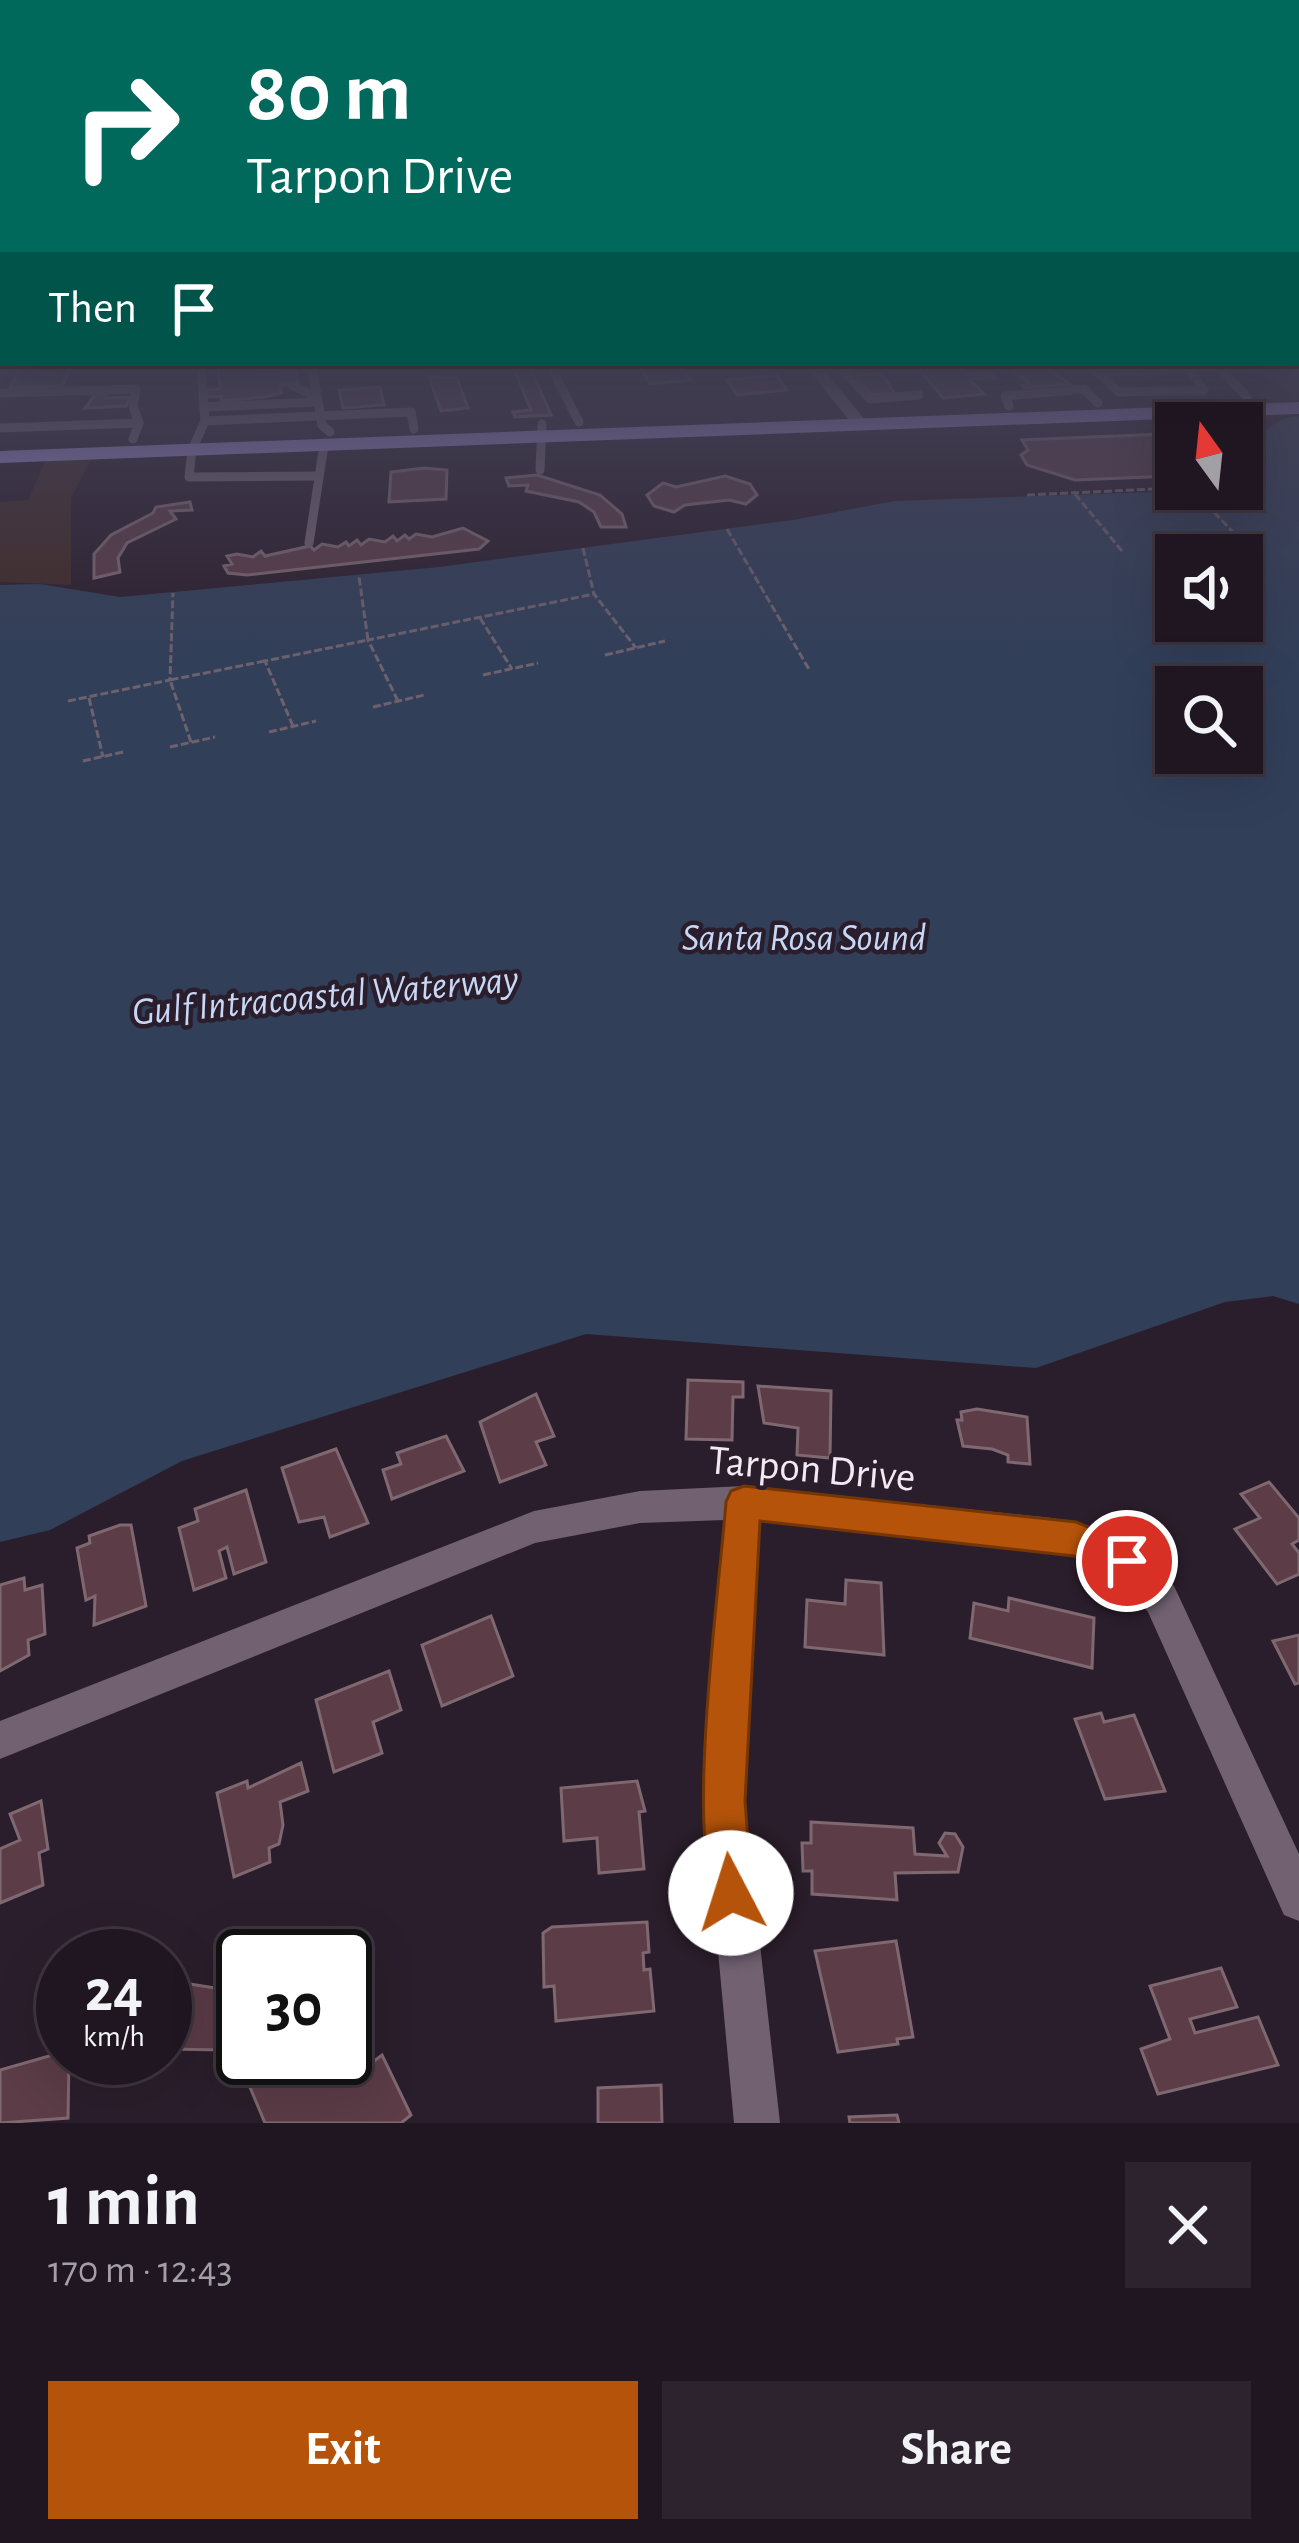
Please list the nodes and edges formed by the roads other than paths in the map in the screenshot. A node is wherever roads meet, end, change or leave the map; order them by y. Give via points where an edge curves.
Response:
1 (191, 466) edge
2 (321, 466) edge
3 (540, 466) edge
4 (540, 470) dead end
5 (320, 476) junction
6 (309, 542) dead end
7 (744, 1502) junction
8 (0, 1740) edge
9 (1299, 1900) edge
10 (757, 2123) edge

1 - 5 lane via 189,477
2 - 5 lane
3 - 4 lane
5 - 6 lane
7 - 8 street, Tarpon Drive via 642,1504 534,1527
7 - 9 street, Tarpon Drive via 1076,1539 1127,1561 1161,1599
7 - 10 street via 724,1801

